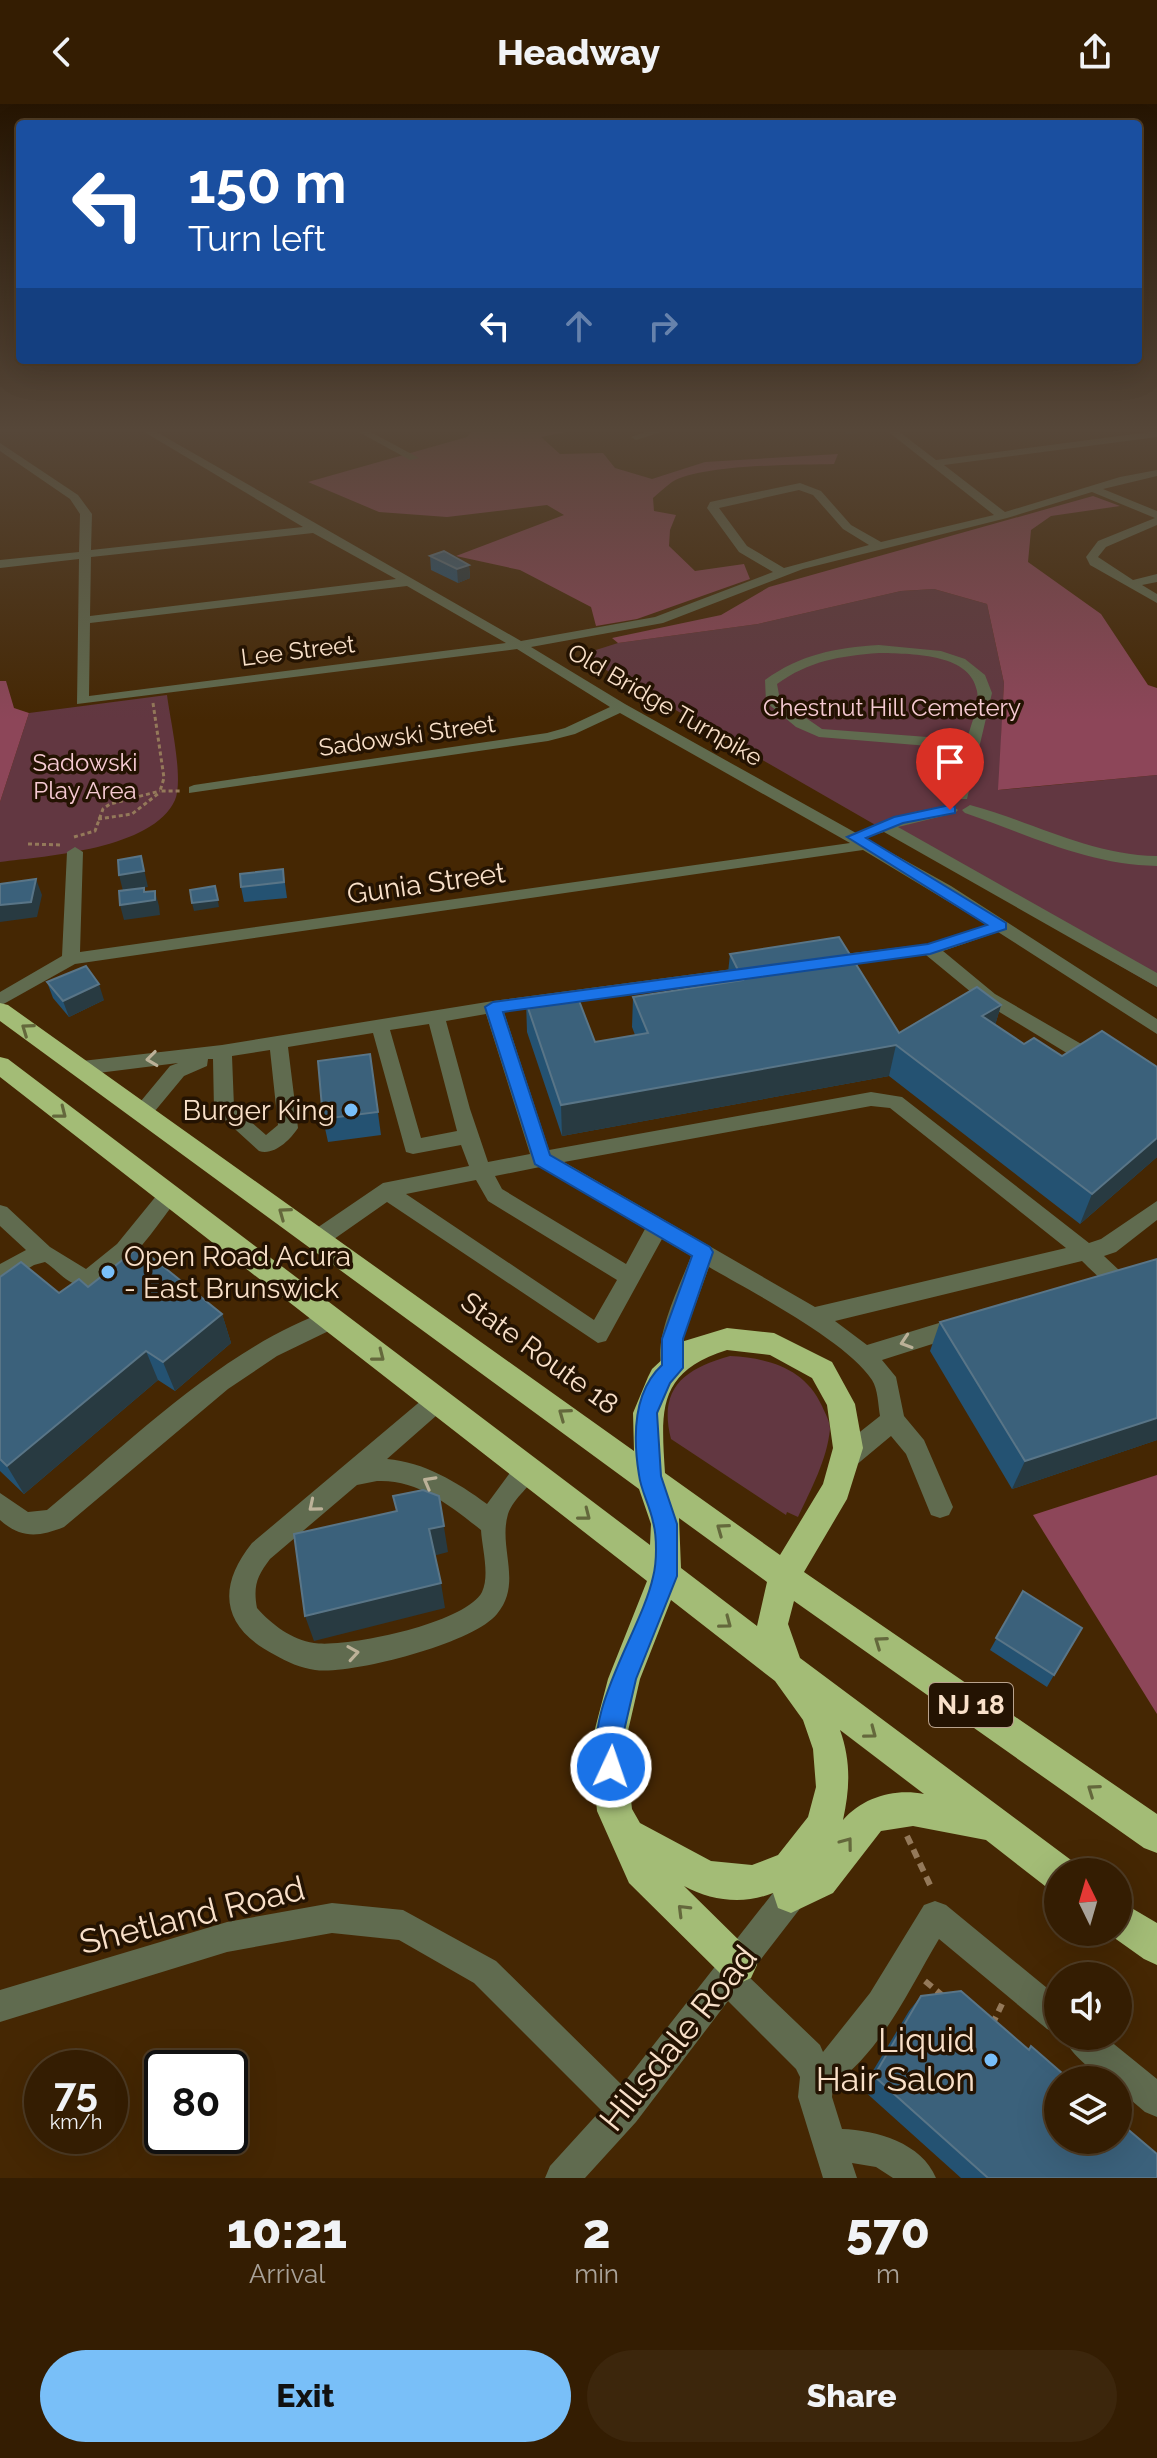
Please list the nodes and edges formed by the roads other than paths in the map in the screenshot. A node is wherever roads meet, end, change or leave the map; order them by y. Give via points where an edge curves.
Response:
1 (88, 527) edge
2 (310, 527) edge
3 (727, 527) edge
4 (847, 527) edge
5 (958, 527) edge
6 (1138, 527) edge
7 (314, 529) junction
8 (878, 546) junction
9 (87, 554) junction
10 (0, 564) edge
11 (783, 572) junction
12 (1157, 578) edge
13 (406, 582) junction
14 (1132, 584) junction
15 (1157, 599) edge
16 (86, 620) junction
17 (520, 645) junction
18 (620, 707) junction
19 (973, 745) junction
20 (194, 790) road end
21 (966, 803) junction
22 (885, 826) junction
23 (862, 841) junction
24 (72, 848) road end
25 (1157, 861) edge
26 (1000, 926) junction
27 (930, 949) junction
28 (71, 959) junction
29 (802, 966) edge
30 (771, 970) edge
31 (1157, 981) edge
32 (989, 998) junction
33 (0, 1000) edge
34 (493, 1007) junction
35 (969, 1008) edge
36 (0, 1010) edge
37 (436, 1016) junction
38 (380, 1026) junction
39 (1157, 1028) edge
40 (278, 1042) junction
41 (222, 1051) junction
42 (0, 1065) edge
43 (82, 1068) junction
44 (1113, 1071) edge
45 (143, 1112) junction
46 (470, 1136) junction
47 (542, 1159) junction
48 (482, 1171) junction
49 (387, 1191) junction
50 (168, 1196) junction
51 (1157, 1209) edge
52 (0, 1213) edge
53 (658, 1226) junction
54 (319, 1238) junction
55 (703, 1252) junction
56 (1086, 1252) junction
57 (44, 1254) junction
58 (0, 1276) edge
59 (83, 1277) junction
60 (630, 1277) junction
61 (1157, 1277) edge
62 (1115, 1280) junction
63 (1085, 1289) edge
64 (63, 1296) edge
65 (813, 1317) junction
66 (331, 1319) junction
67 (979, 1320) edge
68 (864, 1356) junction
69 (672, 1368) junction
70 (437, 1401) junction
71 (893, 1420) junction
72 (846, 1458) junction
73 (527, 1470) junction
74 (354, 1474) junction
75 (650, 1476) junction
76 (0, 1504) edge
77 (940, 1507) dead end
78 (494, 1525) junction
79 (665, 1576) junction
80 (784, 1576) junction
81 (787, 1669) junction
82 (991, 1824) junction
83 (1157, 1835) edge
84 (627, 1836) junction
85 (1044, 1863) edge
86 (791, 1882) junction
87 (1132, 1928) edge
88 (1157, 1946) edge
89 (733, 1972) junction
90 (0, 2006) edge
91 (1044, 2006) edge
92 (1096, 2050) edge
93 (817, 2076) junction
94 (1157, 2100) edge
95 (624, 2110) junction
96 (830, 2146) junction
97 (562, 2178) edge
98 (840, 2178) edge
99 (919, 2178) edge

1 - 9 street
2 - 7 street, Old Bridge Turnpike
3 - 11 street via 743,549
4 - 8 street
5 - 8 street, Lee Street
6 - 14 street via 1102,544 1092,557
7 - 9 street
7 - 13 street, Old Bridge Turnpike
8 - 11 street, Lee Street
9 - 10 street
9 - 16 street
11 - 17 street, Lee Street via 676,615
12 - 14 street
13 - 16 street
13 - 17 street, Old Bridge Turnpike
14 - 15 street
16 - 17 street, Lee Street via 82,701
17 - 18 street, Old Bridge Turnpike
18 - 20 street, Sadowski Street via 548,737
18 - 23 street, Old Bridge Turnpike
19 - 19 street via 985,682 964,665 929,652 881,650 809,659 770,683 773,702 819,733
19 - 21 street
21 - 22 street, Gunia Street via 945,797 950,810
21 - 25 street via 1075,848
22 - 23 street, Gunia Street
22 - 31 street
23 - 26 street, Old Bridge Turnpike
23 - 28 street, Gunia Street
24 - 28 street
26 - 27 street
26 - 39 street, Old Bridge Turnpike
27 - 29 street via 852,965
27 - 32 street
28 - 33 street, Gunia Street
30 - 34 street
32 - 35 street
32 - 44 street
34 - 37 street
34 - 47 street
43 -> 36 highway, State Route 18 / NJ 18
37 - 38 street
37 - 46 street
38 - 40 street
38 - 46 street via 413,1147
40 - 41 street
40 - 41 street via 288,1128 266,1146 224,1110
41 -> 43 street
41 - 45 street via 177,1071
42 -> 50 highway, NJ 18
43 - 45 highway, State Route 18 / NJ 18
54 -> 45 highway, State Route 18 / NJ 18
46 - 48 street
47 - 48 street
47 - 53 street
47 - 56 street via 871,1099 895,1102
48 - 49 street
48 - 60 street via 495,1195
49 - 54 street
49 - 60 street via 598,1334
50 - 59 street via 123,1250
50 - 66 highway, NJ 18
51 - 56 street via 1108,1246
52 - 57 street
53 - 55 street
53 - 60 street
75 -> 54 highway, State Route 18 / NJ 18
55 - 65 street
55 - 69 street via 672,1339
56 - 62 street
56 - 65 street
57 - 58 street via 22,1260
57 - 59 street
59 - 64 street
61 - 62 street
62 - 63 street
65 - 68 street
66 -> 70 highway, NJ 18
66 - 76 street via 269,1349 220,1382 55,1519 21,1524
67 -> 68 street
68 - 71 street via 884,1377
69 - 72 highway via 691,1350 727,1339 774,1344 822,1370 841,1404
69 - 75 highway via 662,1377 647,1413
70 - 73 highway, NJ 18
70 - 74 street
71 - 72 street
71 - 77 street via 915,1448
72 - 80 highway via 836,1489
73 - 78 street via 498,1507
73 -> 79 highway, NJ 18
78 -> 74 street via 418,1476 389,1470
74 -> 78 street via 261,1551 244,1577 247,1617 278,1642 315,1657 354,1654 448,1631 485,1609 495,1594
75 - 79 highway via 666,1524
80 -> 75 highway, State Route 18 / NJ 18
79 -> 81 highway, NJ 18
79 - 84 highway via 624,1679 608,1744 615,1811
80 - 81 highway via 772,1624
83 -> 80 highway, State Route 18 / NJ 18
81 -> 82 highway, NJ 18
81 - 86 highway via 817,1711 830,1749 833,1787 824,1826
82 - 85 highway, NJ 18
86 -> 82 highway via 820,1880 873,1815 913,1809
84 - 86 highway via 708,1879
89 -> 84 highway via 642,1870
86 - 89 street, Hillsdale Road
87 - 88 highway
89 - 93 street via 808,2057
89 - 95 street, Hillsdale Road
90 - 95 street, Shetland Road via 227,1937 332,1918 403,1925 485,1972
91 - 93 street via 935,1916 852,2048
92 - 94 street
93 - 96 street via 815,2097
95 - 97 street, Hillsdale Road
96 - 98 street
96 - 99 street via 866,2145 896,2157

